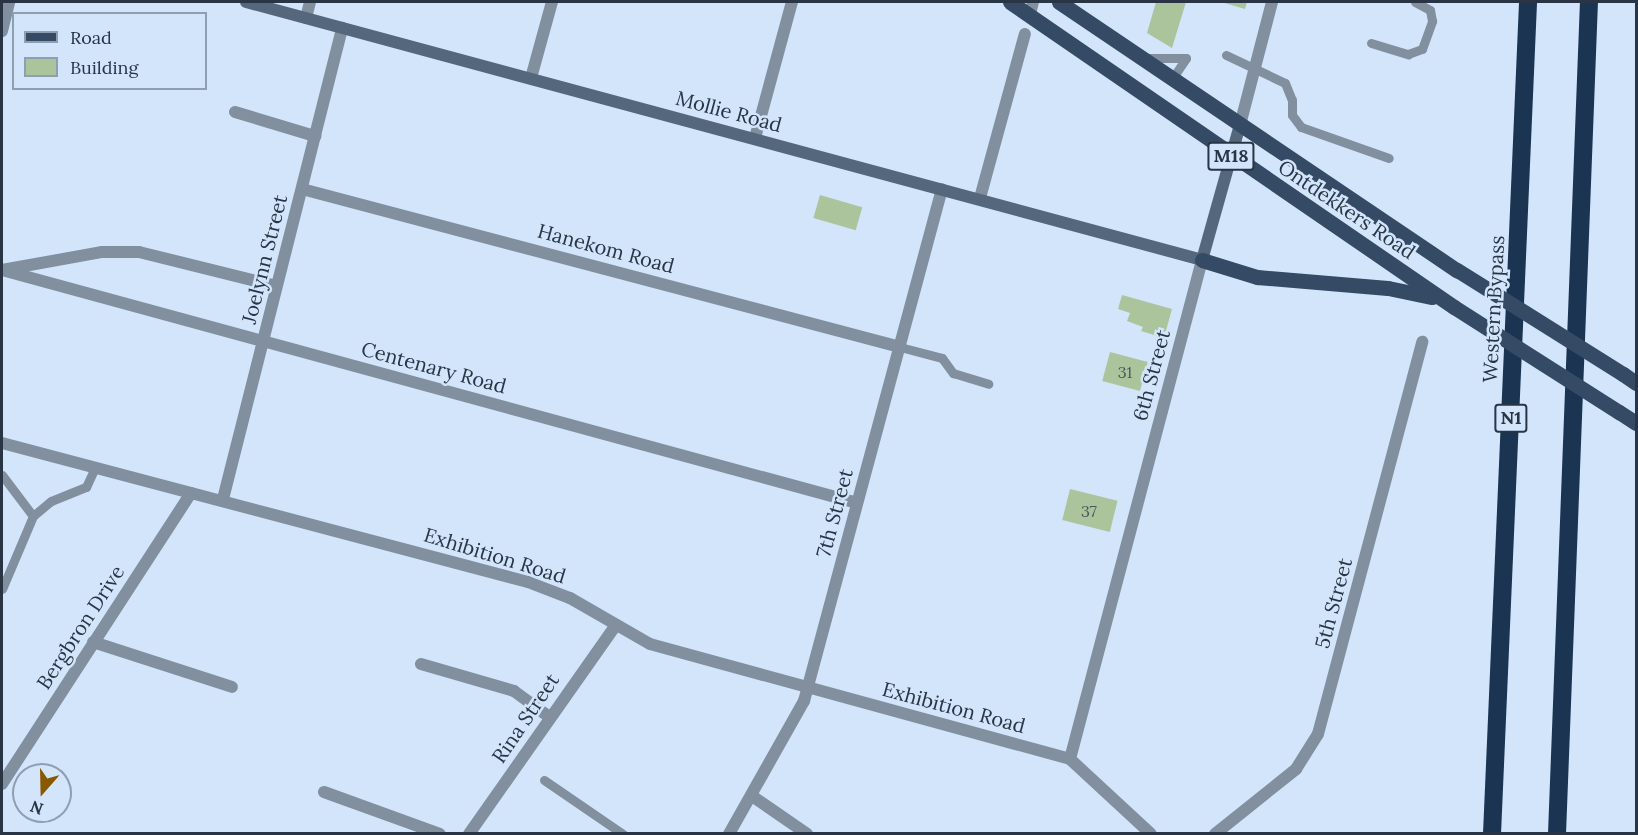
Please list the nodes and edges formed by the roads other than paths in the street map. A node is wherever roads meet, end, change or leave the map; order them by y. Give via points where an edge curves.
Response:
1 (9, 2) edge
2 (246, 2) edge
3 (310, 2) edge
4 (552, 2) edge
5 (792, 2) edge
6 (1010, 2) edge
7 (1059, 2) edge
8 (1272, 2) edge
9 (1415, 2) edge
10 (1528, 2) edge
11 (1589, 2) edge
12 (1032, 8) edge
13 (306, 18) junction
14 (342, 28) junction
15 (2, 31) edge
16 (1025, 34) dead end
17 (1371, 43) dead end
18 (1226, 55) dead end
19 (1140, 58) junction
20 (1255, 69) junction
21 (531, 78) junction
22 (1172, 79) junction
23 (235, 112) dead end
24 (1240, 125) junction
25 (315, 136) junction
26 (755, 138) junction
27 (1233, 157) junction
28 (1389, 158) dead end
29 (302, 189) junction
30 (942, 189) junction
31 (980, 198) junction
32 (1202, 260) junction
33 (2, 270) edge
34 (276, 286) junction
35 (1450, 304) junction
36 (263, 341) junction
37 (1422, 342) dead end
38 (900, 347) junction
39 (1636, 383) edge
40 (988, 384) dead end
41 (1636, 423) edge
42 (2, 443) edge
43 (95, 468) junction
44 (2, 475) edge
45 (191, 493) junction
46 (223, 500) junction
47 (857, 503) junction
48 (33, 516) junction
49 (2, 589) edge
50 (615, 626) junction
51 (93, 642) junction
52 (421, 664) dead end
53 (231, 687) dead end
54 (808, 687) junction
55 (548, 716) junction
56 (1070, 759) junction
57 (544, 780) dead end
58 (2, 784) edge
59 (324, 792) dead end
60 (752, 796) junction
61 (440, 834) edge
62 (469, 834) edge
63 (623, 834) edge
64 (729, 834) edge
65 (807, 834) edge
66 (1151, 834) edge
67 (1215, 834) edge
68 (1492, 834) edge
69 (1557, 834) edge

1 - 15 street
2 - 13 main road, Mollie Road
3 - 13 street
4 - 21 street
5 - 26 street
6 - 12 main road, Ontdekkers Road / M18
7 - 19 main road, Ontdekkers Road / M18
8 - 20 street, 6th Street
9 - 17 lane via 1430,10 1432,21 1422,49 1408,54
10 - 68 highway, Western Bypass / N1
11 - 69 highway
12 - 27 main road, Ontdekkers Road / M18
13 - 14 main road, Mollie Road
14 - 21 main road, Mollie Road
14 - 25 street, Joelynn Street
16 - 31 street
18 - 20 lane
19 - 22 main road, Ontdekkers Road / M18
19 - 22 lane via 1186,58
20 - 24 street, 6th Street
20 - 28 lane via 1285,83 1292,100 1292,115 1301,127
21 - 26 main road, Mollie Road
22 - 24 main road, Ontdekkers Road / M18
23 - 25 street
24 - 27 main road, 6th Street
24 - 39 main road, Ontdekkers Road / M18, bridge via 1457,270
25 - 29 street, Joelynn Street
26 - 30 main road, Mollie Road
27 - 32 main road, 6th Street
27 - 35 main road, Ontdekkers Road / M18
29 - 34 street, Joelynn Street
29 - 38 street, Hanekom Road
30 - 31 main road, Mollie Road
30 - 38 street, 7th Street
31 - 32 main road, Mollie Road
32 - 35 main road via 1257,277 1388,288
32 - 56 street, 6th Street
33 - 34 street, Centenary Road via 102,252 139,252
33 - 36 street, Centenary Road
34 - 36 street, Joelynn Street
35 - 41 main road, Ontdekkers Road / M18, bridge
36 - 46 street, Joelynn Street
36 - 47 street, Centenary Road
37 - 67 street, 5th Street via 1318,734 1296,769
38 - 40 lane via 945,359 953,373
38 - 47 street, 7th Street
42 - 43 street, Exhibition Road
43 - 45 street, Exhibition Road
43 - 48 lane via 86,487 51,501
44 - 48 lane
45 - 46 street, Exhibition Road
45 - 51 street, Bergbron Drive
46 - 50 street, Exhibition Road via 538,585 570,598
47 - 54 street, 7th Street
48 - 49 lane
50 - 54 street, Exhibition Road via 650,644
50 - 55 street, Rina Street
51 - 53 street
51 - 58 street, Bergbron Drive
52 - 55 street via 514,691
54 - 56 street, Exhibition Road
54 - 60 street, 7th Street
55 - 62 street, Rina Street
56 - 66 street, Exhibition Road
57 - 63 lane
59 - 61 street
60 - 64 street, 7th Street
60 - 65 street

